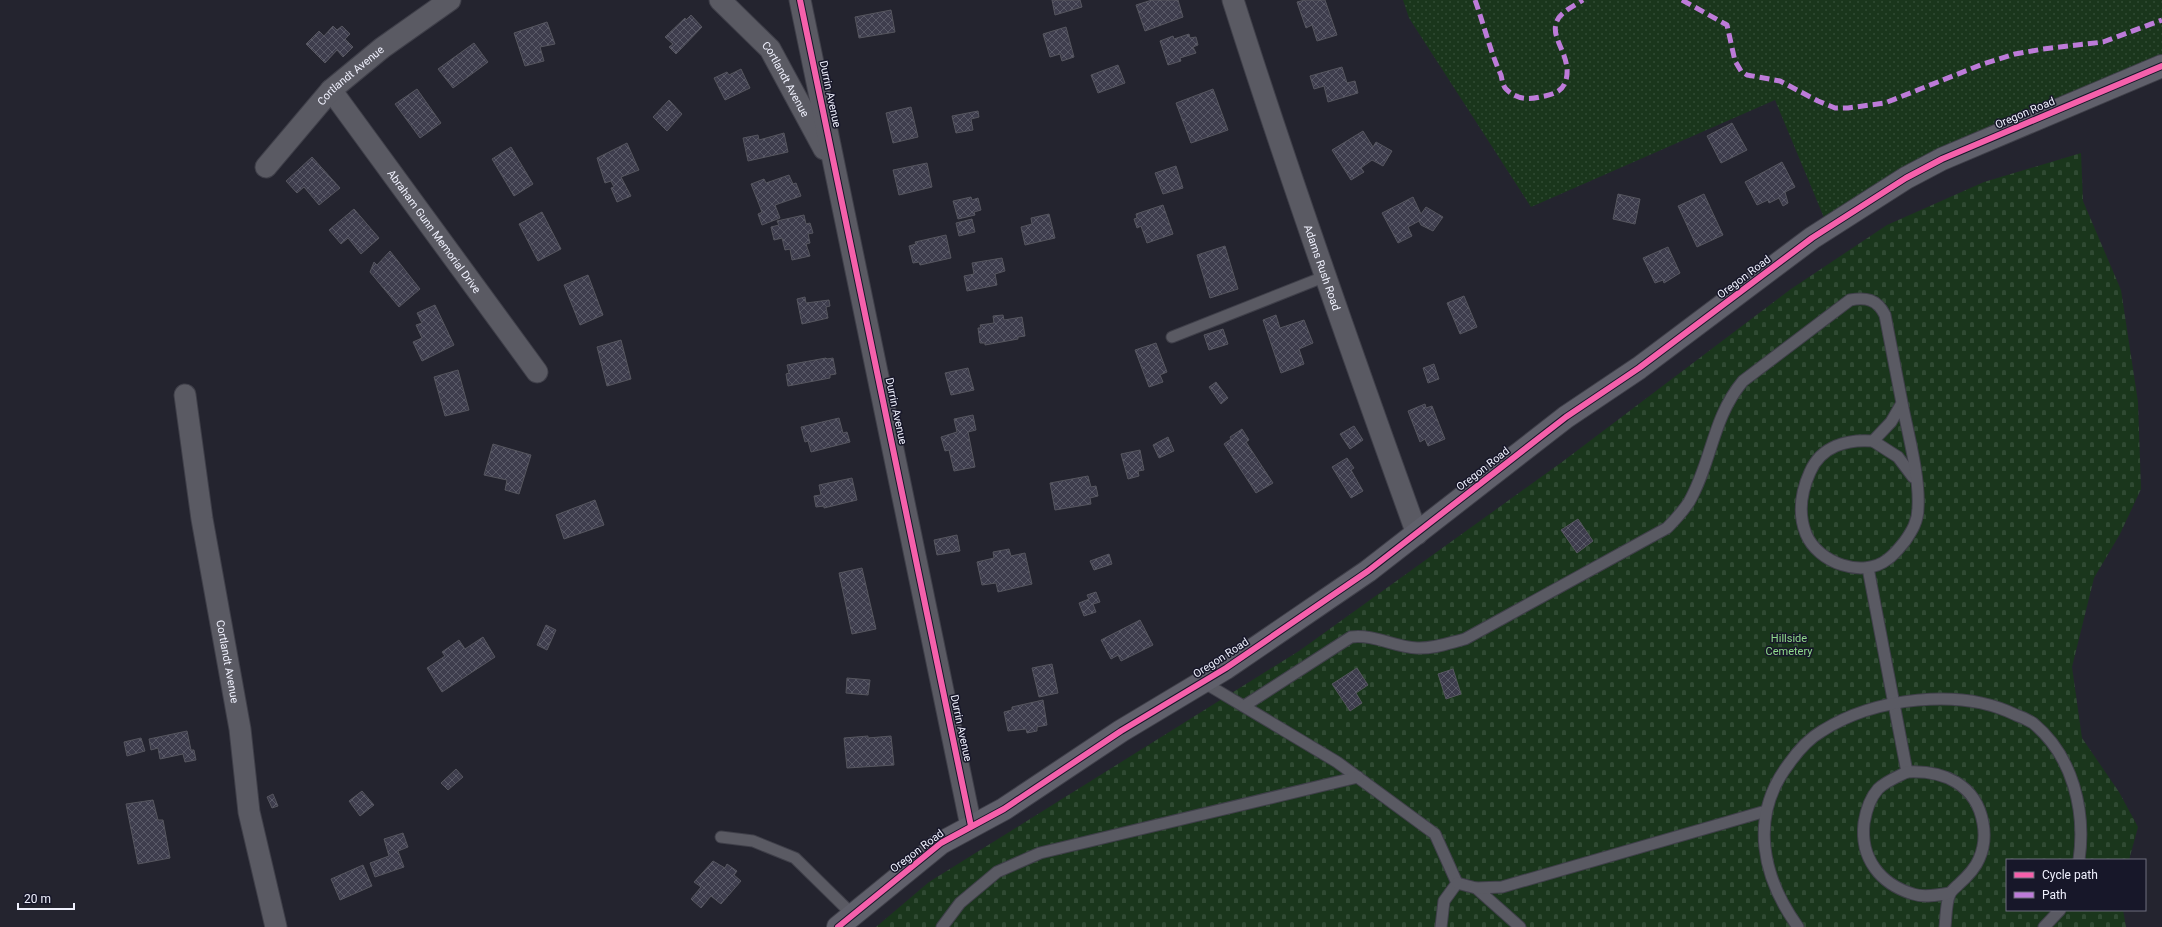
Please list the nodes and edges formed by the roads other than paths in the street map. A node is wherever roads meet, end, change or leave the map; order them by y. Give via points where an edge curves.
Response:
1 (450, 0) edge
2 (720, 0) edge
3 (800, 0) edge
4 (1233, 0) edge
5 (2162, 66) edge
6 (331, 90) junction
7 (266, 167) dead end
8 (836, 171) junction
9 (1326, 276) junction
10 (1172, 337) dead end
11 (537, 372) dead end
12 (185, 395) dead end
13 (1902, 403) junction
14 (1873, 441) junction
15 (1916, 482) junction
16 (1417, 534) junction
17 (1868, 568) junction
18 (1203, 682) junction
19 (1894, 704) junction
20 (1244, 706) junction
21 (1907, 772) junction
22 (1358, 777) junction
23 (1766, 811) junction
24 (971, 826) junction
25 (721, 838) dead end
26 (2079, 859) edge
27 (1457, 882) junction
28 (1476, 888) junction
29 (1950, 893) junction
30 (2059, 911) edge
31 (845, 921) edge
32 (276, 927) edge
33 (942, 927) edge
34 (1441, 927) edge
35 (1520, 927) edge
36 (1798, 927) edge
37 (1945, 927) edge
38 (2044, 927) edge

1 - 6 street, Cortlandt Avenue via 382,48
2 - 8 street, Cortlandt Avenue via 770,49
3 - 8 street, Durrin Avenue
4 - 9 street, Adams Rush Road
5 - 16 street, Oregon Road via 1942,159 1906,178 1812,238 1639,368 1566,417
6 - 7 street, Cortlandt Avenue
6 - 11 street, Abraham Gunn Memorial Drive
8 - 24 street, Durrin Avenue
9 - 10 lane
9 - 16 street, Adams Rush Road
12 - 32 street, Cortlandt Avenue via 202,519 240,730 249,812
13 - 14 lane via 1891,422
13 - 15 lane
13 - 20 lane via 1880,305 1859,298 1850,300 1756,369 1732,394 1722,412 1689,501 1667,528 1465,639 1439,646 1416,648 1364,635 1350,637
14 - 15 lane via 1898,457
14 - 17 lane via 1856,440 1841,443 1823,454 1812,467 1802,501 1806,535 1814,546 1827,558 1848,567
15 - 17 lane via 1918,508 1913,530 1888,560
16 - 18 street, Oregon Road via 1368,571
17 - 19 lane
18 - 20 lane
18 - 24 street, Oregon Road via 1121,731 1004,809
19 - 21 lane
19 - 23 lane via 1842,720 1820,732 1799,750 1773,787
19 - 26 lane via 1925,700 1967,700 2004,709 2032,723 2050,742 2064,763 2076,791 2081,818
20 - 22 lane
21 - 29 lane via 1924,771 1942,775 1956,782 1977,801 1982,814 1985,829 1980,858 1974,869
21 - 29 lane via 1889,780 1878,789 1870,802 1863,832 1865,850 1872,866 1898,888 1914,895 1936,896
22 - 27 lane via 1436,834
22 - 33 lane via 1040,853 997,872 960,903
23 - 28 lane via 1502,887
23 - 36 lane via 1764,838 1773,887
24 - 31 street, Oregon Road via 941,843
25 - 31 lane via 753,841 795,858
27 - 28 lane
27 - 34 lane via 1444,901
28 - 35 lane
29 - 37 lane
30 - 38 lane

